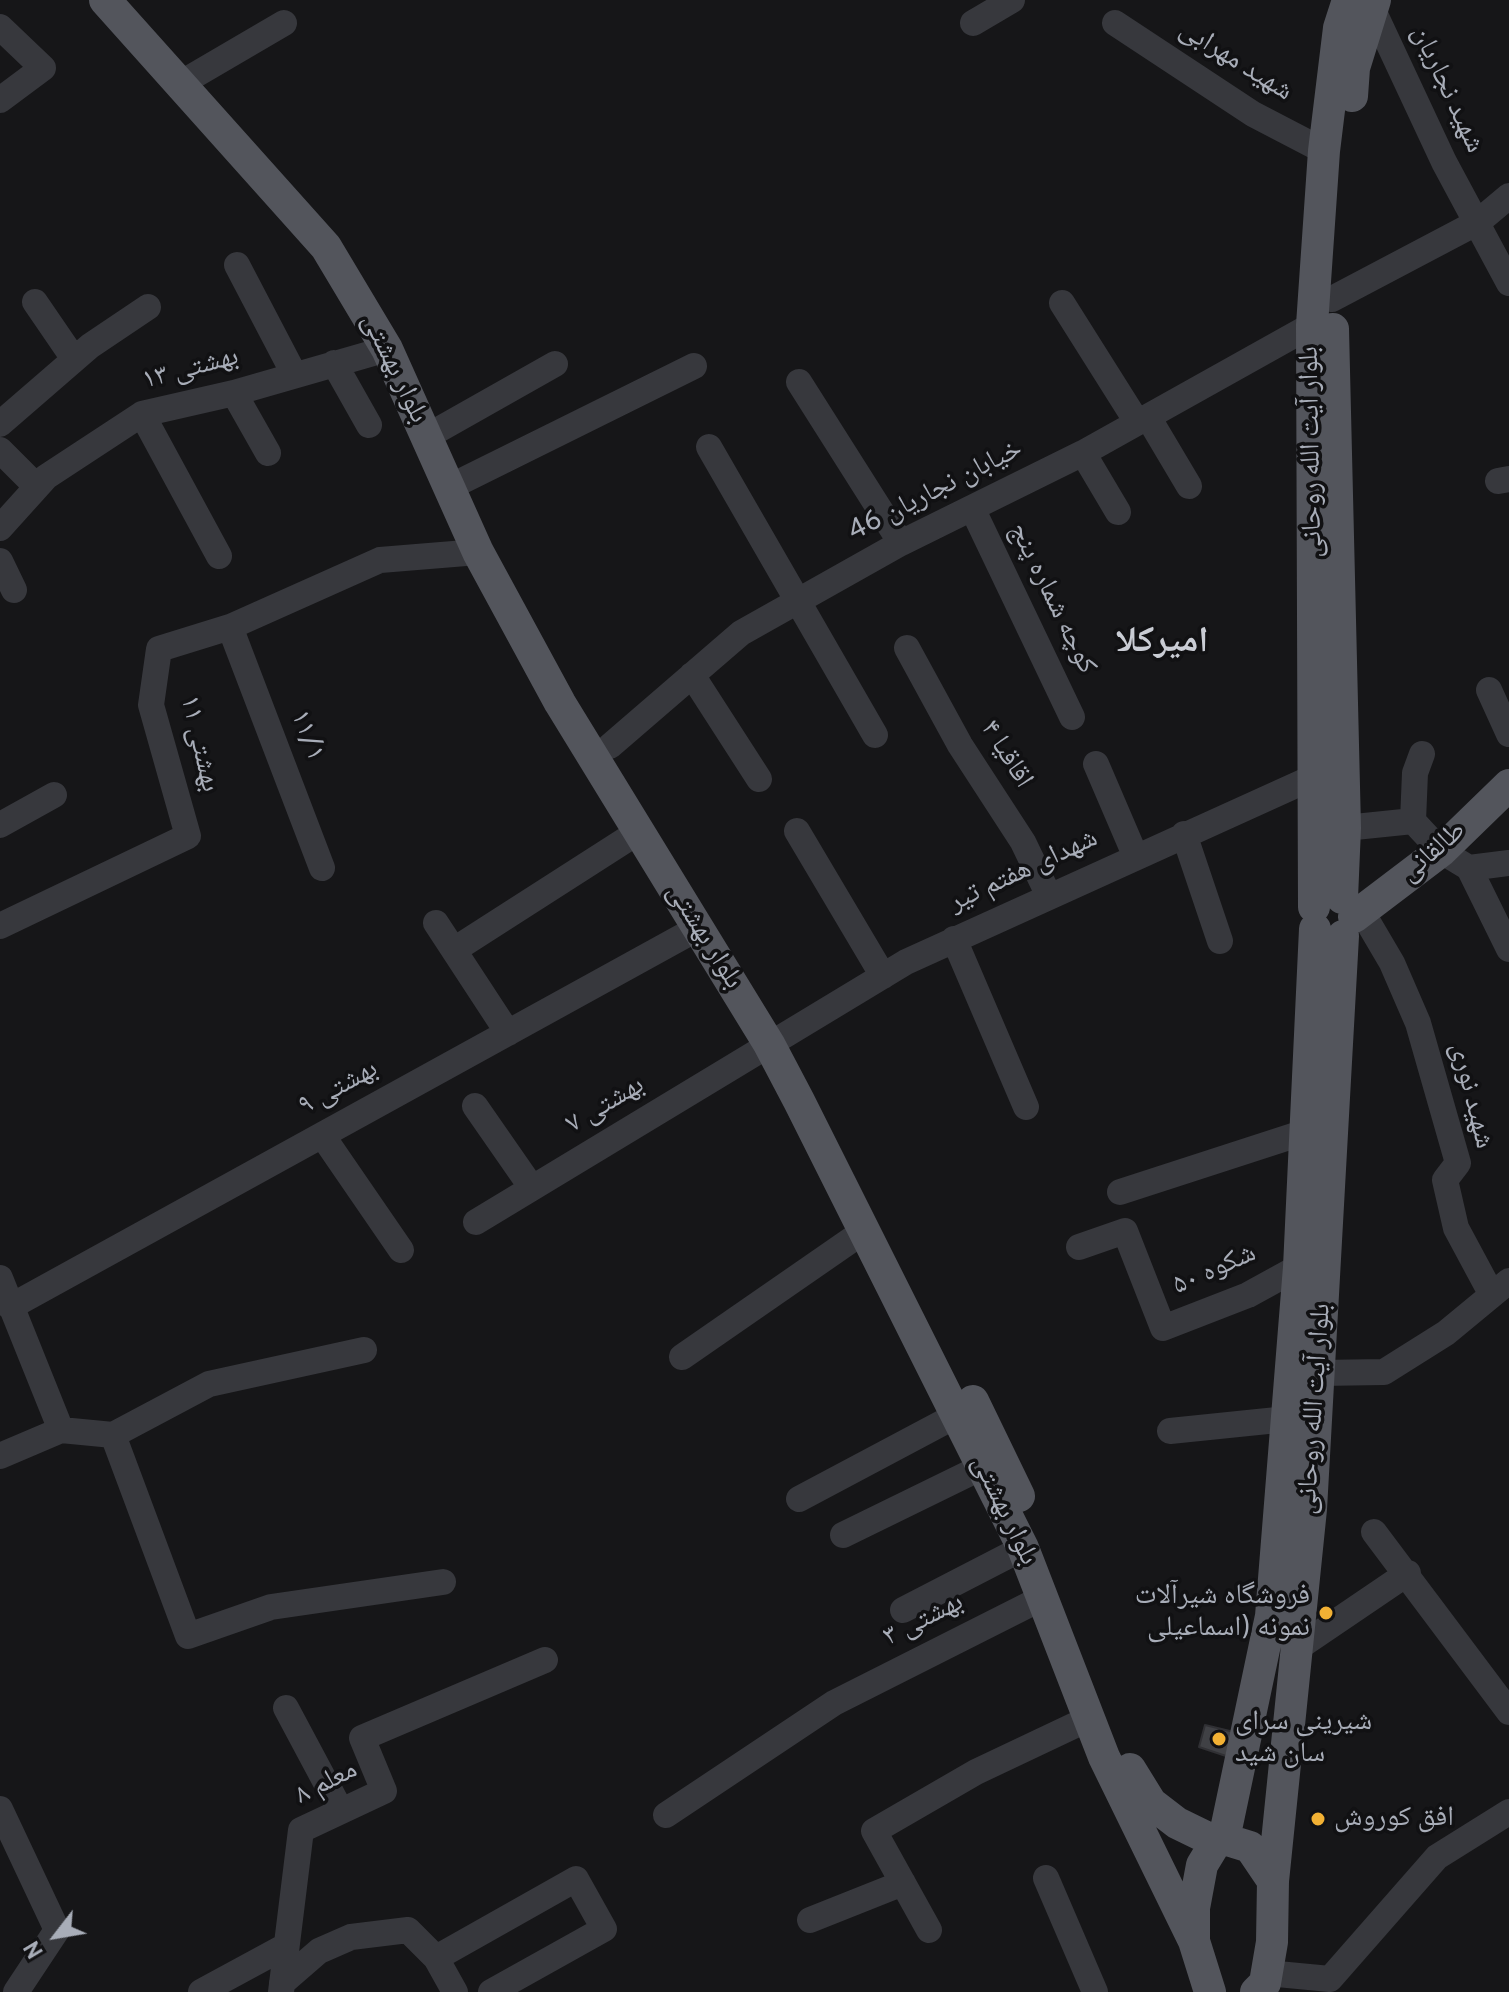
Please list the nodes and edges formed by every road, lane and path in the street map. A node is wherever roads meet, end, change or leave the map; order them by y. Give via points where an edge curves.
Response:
1 (105, 0) edge
2 (121, 0) edge
3 (1012, 0) edge
4 (1365, 3) edge
5 (284, 23) dead end
6 (973, 23) dead end
7 (1115, 23) dead end
8 (0, 27) edge
9 (190, 78) junction
10 (0, 100) edge
11 (1324, 151) junction
12 (1509, 196) edge
13 (1478, 222) junction
14 (237, 265) dead end
15 (1509, 283) edge
16 (1332, 299) junction
17 (35, 302) dead end
18 (1062, 303) dead end
19 (148, 307) dead end
20 (1312, 325) junction
21 (387, 349) junction
22 (74, 359) junction
23 (334, 363) junction
24 (555, 364) dead end
25 (694, 366) dead end
26 (294, 374) junction
27 (799, 382) dead end
28 (234, 393) junction
29 (142, 414) junction
30 (1143, 420) junction
31 (0, 424) edge
32 (369, 425) dead end
33 (440, 429) junction
34 (709, 447) dead end
35 (0, 450) edge
36 (268, 453) dead end
37 (1083, 453) junction
38 (464, 480) junction
39 (35, 485) junction
40 (1189, 486) dead end
41 (973, 510) junction
42 (1118, 512) dead end
43 (0, 528) edge
44 (901, 543) junction
45 (478, 552) junction
46 (219, 556) dead end
47 (0, 561) edge
48 (14, 590) dead end
49 (800, 601) junction
50 (230, 627) junction
51 (907, 648) dead end
52 (692, 675) junction
53 (1489, 690) dead end
54 (1072, 717) dead end
55 (1509, 734) edge
56 (875, 735) dead end
57 (602, 752) junction
58 (1422, 754) dead end
59 (1096, 764) dead end
60 (1316, 776) junction
61 (759, 779) dead end
62 (1509, 785) edge
63 (54, 795) dead end
64 (1413, 821) junction
65 (0, 825) edge
66 (1345, 828) junction
67 (797, 831) dead end
68 (638, 832) junction
69 (1184, 834) junction
70 (1441, 851) junction
71 (1135, 855) junction
72 (1509, 863) edge
73 (322, 868) dead end
74 (1469, 868) junction
75 (1049, 896) junction
76 (1338, 916) junction
77 (436, 923) dead end
78 (0, 926) edge
79 (698, 928) junction
80 (954, 939) junction
81 (1220, 941) dead end
82 (1509, 949) edge
83 (454, 950) junction
84 (883, 976) junction
85 (508, 1033) junction
86 (778, 1040) junction
87 (475, 1106) dead end
88 (1026, 1107) dead end
89 (1305, 1132) junction
90 (322, 1135) junction
91 (532, 1188) junction
92 (1120, 1192) dead end
93 (476, 1222) dead end
94 (864, 1231) junction
95 (1079, 1247) dead end
96 (401, 1250) dead end
97 (1299, 1267) junction
98 (0, 1278) edge
99 (1501, 1288) edge
100 (908, 1297) junction
101 (10, 1307) junction
102 (364, 1350) dead end
103 (682, 1357) dead end
104 (1319, 1373) junction
105 (957, 1415) junction
106 (1287, 1419) junction
107 (61, 1430) junction
108 (1170, 1431) dead end
109 (113, 1435) junction
110 (0, 1456) edge
111 (982, 1467) junction
112 (799, 1499) dead end
113 (1374, 1532) dead end
114 (843, 1535) dead end
115 (1023, 1548) junction
116 (1408, 1573) junction
117 (443, 1582) dead end
118 (1044, 1597) junction
119 (903, 1610) dead end
120 (1069, 1643) junction
121 (1296, 1649) junction
122 (545, 1660) dead end
123 (286, 1708) dead end
124 (1509, 1712) edge
125 (1090, 1718) junction
126 (0, 1809) edge
127 (341, 1811) junction
128 (1509, 1812) edge
129 (666, 1815) dead end
130 (1220, 1841) junction
131 (1046, 1878) dead end
132 (1273, 1881) junction
133 (903, 1883) junction
134 (810, 1920) dead end
135 (929, 1930) dead end
136 (1194, 1941) junction
137 (284, 1947) junction
138 (436, 1958) junction
139 (1263, 1985) edge
140 (281, 1988) edge
141 (1208, 1991) edge
142 (16, 1992) edge
143 (201, 1992) edge
144 (455, 1992) edge
145 (491, 1992) edge
146 (1095, 1992) edge

1 - 21 main road, بلوار بهشتی via 326,247
2 - 9 main road, بلوار بهشتی
3 - 6 street
4 - 11 main road, بلوار آیت الله روحانی via 1339,28
4 - 13 street, شهید نجاریان
4 - 16 main road, بلوار آیت الله روحانی
5 - 9 street
7 - 11 street, شهید مهرابی via 1253,114
8 - 10 street via 43,68
9 - 33 main road, بلوار بهشتی via 321,213 403,345
11 - 20 main road, بلوار آیت الله روحانی
12 - 13 street
13 - 15 street, شهید نجاریان
13 - 16 street
14 - 26 street
16 - 66 main road, بلوار آیت الله روحانی
17 - 22 street
18 - 30 street
19 - 22 street
20 - 30 street, خیابان نجاریان 46
20 - 60 main road, بلوار آیت الله روحانی
21 - 23 street, بهشتی ۱۳
21 - 45 main road, بلوار بهشتی
22 - 31 street
23 - 26 street, بهشتی ۱۳
23 - 32 street
24 - 33 street
25 - 38 street
26 - 28 street, بهشتی ۱۳
27 - 44 street
28 - 29 street, بهشتی ۱۳
28 - 36 street
29 - 39 street, بهشتی ۱۳
29 - 46 street
30 - 37 street, خیابان نجاریان 46
30 - 40 street
33 - 38 main road, بلوار بهشتی
34 - 49 street
35 - 39 street
37 - 41 street, خیابان نجاریان 46
37 - 42 street
38 - 57 main road, بلوار بهشتی
39 - 43 street, بهشتی ۱۳
41 - 44 street, خیابان نجاریان 46
41 - 54 street, کوچه شماره پنج
44 - 49 street, خیابان نجاریان 46
45 - 50 street, بهشتی ۱۱ via 380,560
45 - 57 main road, بلوار بهشتی via 560,703
47 - 48 street
49 - 52 street, خیابان نجاریان 46 via 741,633
49 - 56 street
50 - 73 street, ۱۱/۱
50 - 78 street, بهشتی ۱۱ via 159,649 151,705 188,836
51 - 75 street, اقاقیا ۴ via 960,745 1023,842
52 - 57 street, خیابان نجاریان 46
52 - 61 street
53 - 55 street
57 - 68 main road, بلوار بهشتی
57 - 86 main road, بلوار بهشتی
58 - 64 street via 1415,773
59 - 71 street
60 - 69 street, شهدای هفتم تیر
60 - 76 main road, بلوار آیت الله روحانی
62 - 70 main road, طالقانی
63 - 65 street
64 - 66 street
64 - 70 street
66 - 76 main road, بلوار آیت الله روحانی
67 - 84 street
68 - 79 main road, بلوار بهشتی
68 - 83 street
69 - 71 street, شهدای هفتم تیر
69 - 81 street
70 - 74 street
70 - 76 main road, طالقانی
71 - 75 street, شهدای هفتم تیر
72 - 74 street
74 - 82 street
75 - 80 street, شهدای هفتم تیر
76 - 89 main road, بلوار آیت الله روحانی
76 - 99 street, شهید نوری via 1392,963 1418,1023 1458,1163 1445,1180 1456,1228
76 - 104 main road, بلوار آیت الله روحانی
77 - 83 street
79 - 85 street, بهشتی ۹
79 - 86 main road, بلوار بهشتی
80 - 84 street, شهدای هفتم تیر
80 - 88 street
83 - 85 street
84 - 86 street, شهدای هفتم تیر
85 - 90 street, بهشتی ۹
86 - 91 street, بهشتی ۷
86 - 94 main road, بلوار بهشتی
86 - 100 main road, بلوار بهشتی
87 - 91 street
89 - 92 street
89 - 97 main road, بلوار آیت الله روحانی
90 - 96 street
90 - 101 street, بهشتی ۹
91 - 93 street, بهشتی ۷
94 - 100 main road, بلوار بهشتی
94 - 103 street
95 - 97 street, شکوه ۵۰ via 1125,1231 1163,1328 1248,1295
97 - 106 main road, بلوار آیت الله روحانی
98 - 101 street
99 - 104 street via 1446,1333 1384,1372
100 - 105 main road, بلوار بهشتی
100 - 120 main road, بلوار بهشتی via 1000,1452 1048,1564
101 - 107 street
102 - 109 street via 209,1384
104 - 121 main road, بلوار آیت الله روحانی
105 - 111 main road, بلوار بهشتی
105 - 112 street
106 - 108 street
106 - 130 main road, بلوار آیت الله روحانی via 1271,1616
107 - 109 street
107 - 110 street
109 - 117 street via 188,1636 271,1607
111 - 114 street
111 - 115 main road, بلوار بهشتی
113 - 116 street
115 - 118 main road, بلوار بهشتی
115 - 119 street
116 - 121 street
116 - 124 street
118 - 120 main road, بلوار بهشتی
118 - 129 street, بهشتی ۳ via 834,1703
120 - 125 main road, بلوار بهشتی
120 - 130 main road, بلوار بهشتی via 1151,1803 1177,1823
121 - 132 main road, بلوار آیت الله روحانی
122 - 127 street, معلم ۸ via 362,1738 384,1791
123 - 127 street
125 - 133 street via 976,1772 874,1831
125 - 136 main road, بلوار بهشتی
126 - 142 street via 57,1930
127 - 137 street, معلم ۸ via 301,1830
128 - 139 street via 1437,1857 1330,1979
130 - 132 main road, بلوار بهشتی via 1250,1847
130 - 136 main road, بلوار آیت الله روحانی via 1202,1865
131 - 146 street
132 - 139 main road, بلوار آیت الله روحانی
133 - 134 street
133 - 135 street
136 - 141 main road
137 - 140 street, معلم ۸
137 - 143 street
138 - 140 street via 408,1930 351,1937 319,1951
138 - 144 street
138 - 145 street via 576,1879 604,1929

